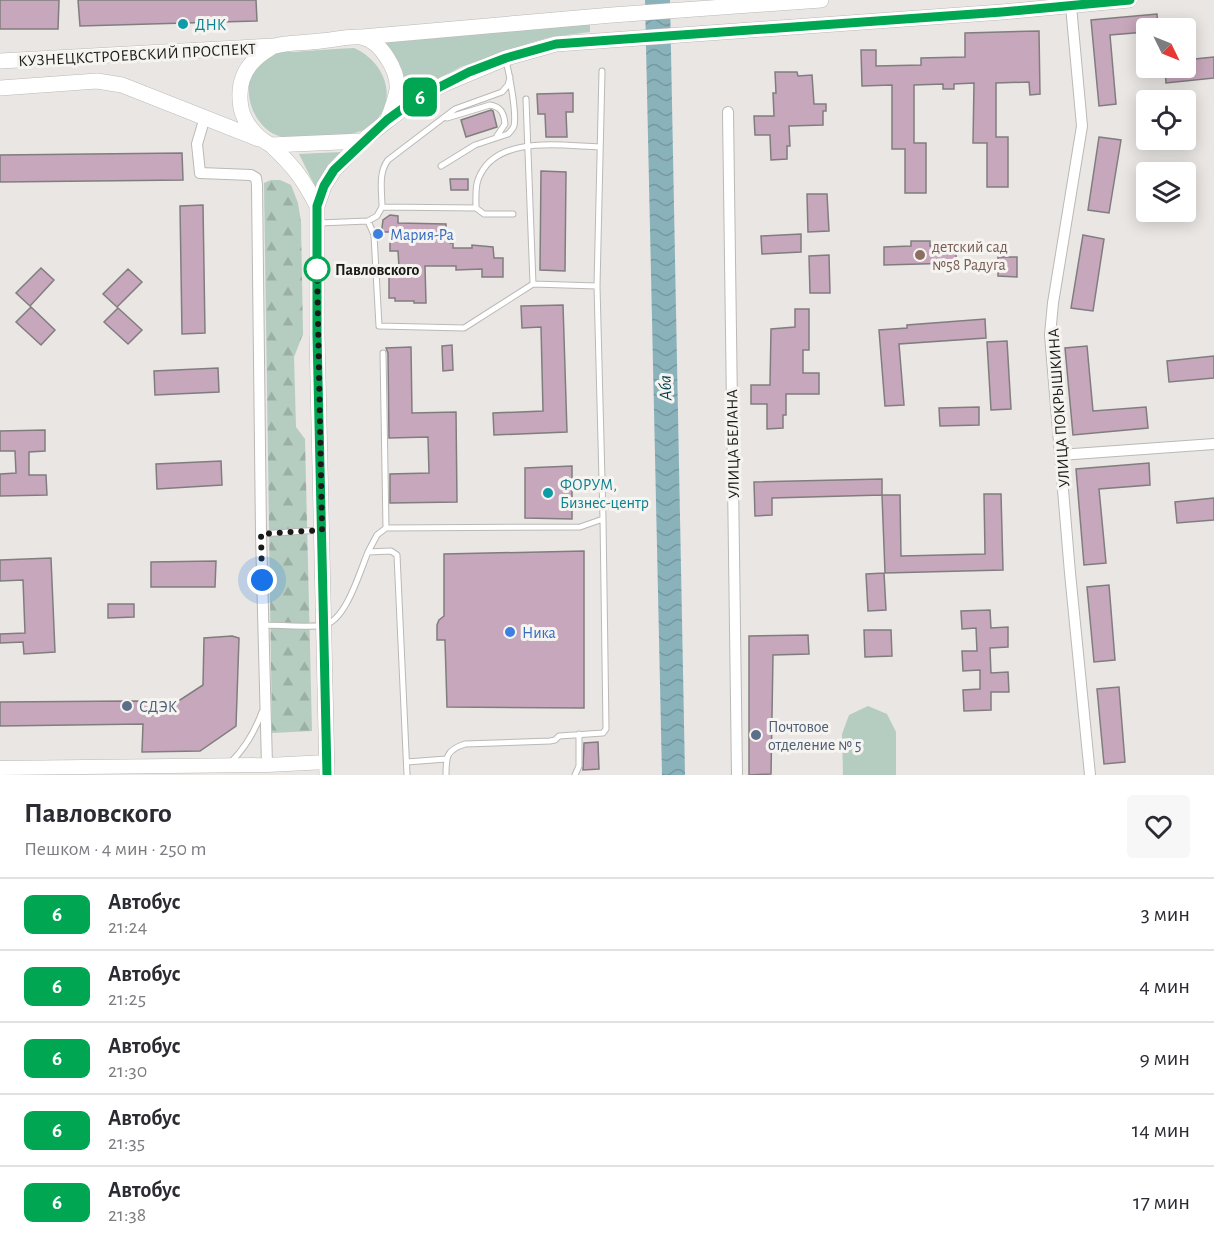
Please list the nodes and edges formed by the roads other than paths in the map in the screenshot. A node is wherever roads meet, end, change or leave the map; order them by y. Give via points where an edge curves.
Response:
1 (821, 0) edge
2 (1129, 0) edge
3 (1071, 6) junction
4 (362, 37) junction
5 (274, 46) junction
6 (506, 58) junction
7 (0, 61) edge
8 (602, 71) dead end
9 (510, 77) junction
10 (0, 88) edge
11 (526, 99) dead end
12 (728, 112) dead end
13 (205, 117) junction
14 (445, 118) junction
15 (387, 120) junction
16 (496, 137) junction
17 (362, 141) junction
18 (266, 142) junction
19 (528, 145) junction
20 (599, 147) junction
21 (441, 166) dead end
22 (317, 206) junction
23 (382, 207) junction
24 (476, 208) junction
25 (513, 214) dead end
26 (368, 221) junction
27 (317, 224) junction
28 (533, 284) junction
29 (597, 286) junction
30 (382, 353) dead end
31 (1214, 444) edge
32 (1060, 455) junction
33 (603, 519) junction
34 (386, 528) junction
35 (322, 530) junction
36 (261, 534) junction
37 (368, 552) junction
38 (325, 625) junction
39 (263, 626) junction
40 (265, 705) junction
41 (579, 734) junction
42 (446, 759) junction
43 (407, 762) junction
44 (267, 765) junction
45 (228, 766) junction
46 (0, 768) edge
47 (327, 768) edge
48 (246, 770) edge
49 (407, 775) edge
50 (446, 775) edge
51 (575, 775) edge
52 (737, 775) edge
53 (1090, 775) edge

1 - 4 main road
2 - 3 main road
3 - 6 main road via 556,44
3 - 32 street, УЛИЦА ПОКРЫШКИНА via 1082,126 1050,335
4 - 5 main road
4 - 15 main road via 378,46 393,69 397,87
5 - 7 main road, КУЗНЕЦКСТРОЕВСКИЙ ПРОСПЕКТ
5 - 18 main road via 252,60 240,85 242,116
6 - 9 lane
6 - 15 main road via 444,84
8 - 20 lane
9 - 14 lane via 502,92 466,104
9 - 16 lane via 514,126 508,134
10 - 13 main road, КУЗНЕЦКСТРОЕВСКИЙ ПРОСПЕКТ via 110,82
11 - 19 lane
12 - 52 street, УЛИЦА БЕЛАНА
13 - 18 main road, КУЗНЕЦКСТРОЕВСКИЙ ПРОСПЕКТ
13 - 36 street via 197,144 200,173 251,174 257,185
14 - 16 lane via 497,106 505,124
14 - 23 lane via 383,167
15 - 17 main road
16 - 21 lane
17 - 18 main road
17 - 22 main road via 334,170
18 - 22 main road via 296,170
19 - 20 lane
19 - 24 lane via 491,160 477,181
19 - 28 lane
20 - 29 lane
22 - 27 main road
23 - 24 lane
23 - 26 lane
24 - 25 lane via 484,214
26 - 27 lane
26 - 28 lane via 374,235 379,326 464,328
27 - 35 main road
28 - 29 lane
29 - 33 lane
30 - 34 lane
31 - 32 street
32 - 53 street, УЛИЦА ПОКРЫШКИНА
33 - 34 lane via 580,527
33 - 41 lane via 607,726 603,733
34 - 37 lane
35 - 36 lane
35 - 38 main road
36 - 39 street
37 - 38 lane via 337,619
37 - 43 lane via 391,551 399,562
38 - 39 lane
38 - 47 main road
39 - 40 street
40 - 44 street
40 - 45 lane via 256,729
41 - 42 lane via 550,741 465,744 455,747
41 - 51 lane via 579,766
42 - 43 lane
42 - 50 lane
43 - 49 lane
44 - 47 street
44 - 48 street
45 - 46 street
45 - 48 street

